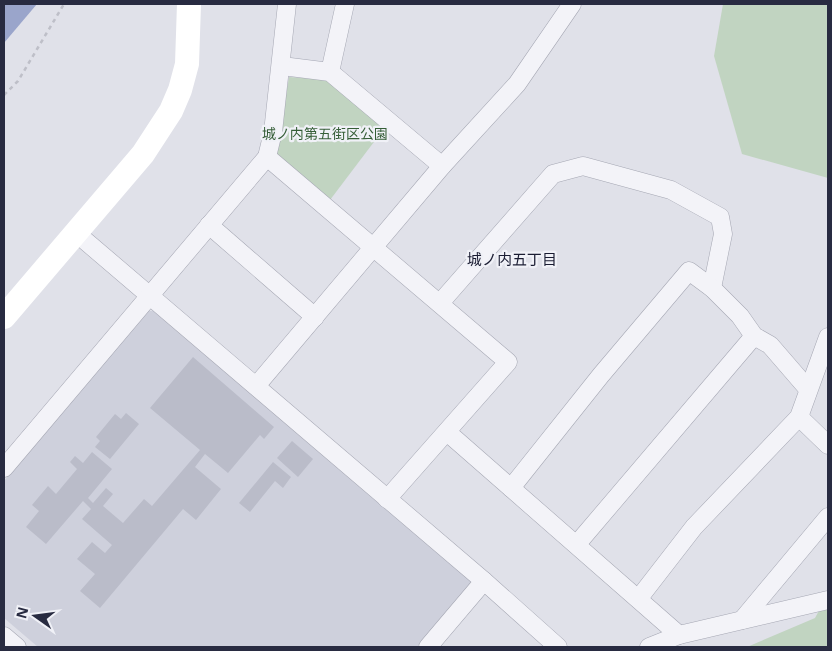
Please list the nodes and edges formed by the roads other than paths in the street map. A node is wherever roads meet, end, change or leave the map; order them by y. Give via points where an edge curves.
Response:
1 (188, 4) edge
2 (287, 4) edge
3 (345, 4) edge
4 (572, 4) edge
5 (282, 66) junction
6 (330, 72) junction
7 (267, 157) junction
8 (442, 166) junction
9 (209, 225) junction
10 (75, 232) junction
11 (374, 248) junction
12 (712, 288) junction
13 (149, 296) junction
14 (440, 302) junction
15 (4, 317) edge
16 (315, 317) junction
17 (754, 336) junction
18 (828, 337) edge
19 (256, 386) junction
20 (808, 389) junction
21 (799, 417) junction
22 (447, 432) junction
23 (828, 446) edge
24 (4, 468) edge
25 (511, 488) junction
26 (387, 499) junction
27 (828, 517) edge
28 (576, 544) junction
29 (484, 581) junction
30 (639, 598) junction
31 (828, 600) edge
32 (742, 620) junction
33 (679, 634) junction
34 (4, 636) edge
35 (17, 647) edge
36 (428, 647) edge
37 (558, 647) edge
38 (649, 647) edge

1 - 10 street via 187,64 172,111 143,154
2 - 5 street
3 - 6 street
4 - 8 street via 517,84
5 - 6 street
5 - 7 street via 274,132
6 - 8 street
7 - 9 street
7 - 11 street
8 - 11 street
9 - 13 street
9 - 16 street
10 - 13 street
10 - 15 street
11 - 14 street
11 - 16 street
12 - 14 street via 723,234 720,218 671,190 583,166 553,174
12 - 17 street via 740,316
12 - 25 street via 689,271
13 - 19 street
13 - 24 street
14 - 22 street via 508,362
16 - 19 street
17 - 20 street via 770,345
17 - 28 street
18 - 20 street
19 - 26 street
20 - 21 street
21 - 23 street
21 - 30 street via 694,527
22 - 25 street
22 - 26 street
25 - 28 street
26 - 29 street
27 - 32 street
28 - 30 street
29 - 36 street
29 - 37 street
30 - 33 street
31 - 32 street
32 - 33 street
33 - 38 street
34 - 35 street

